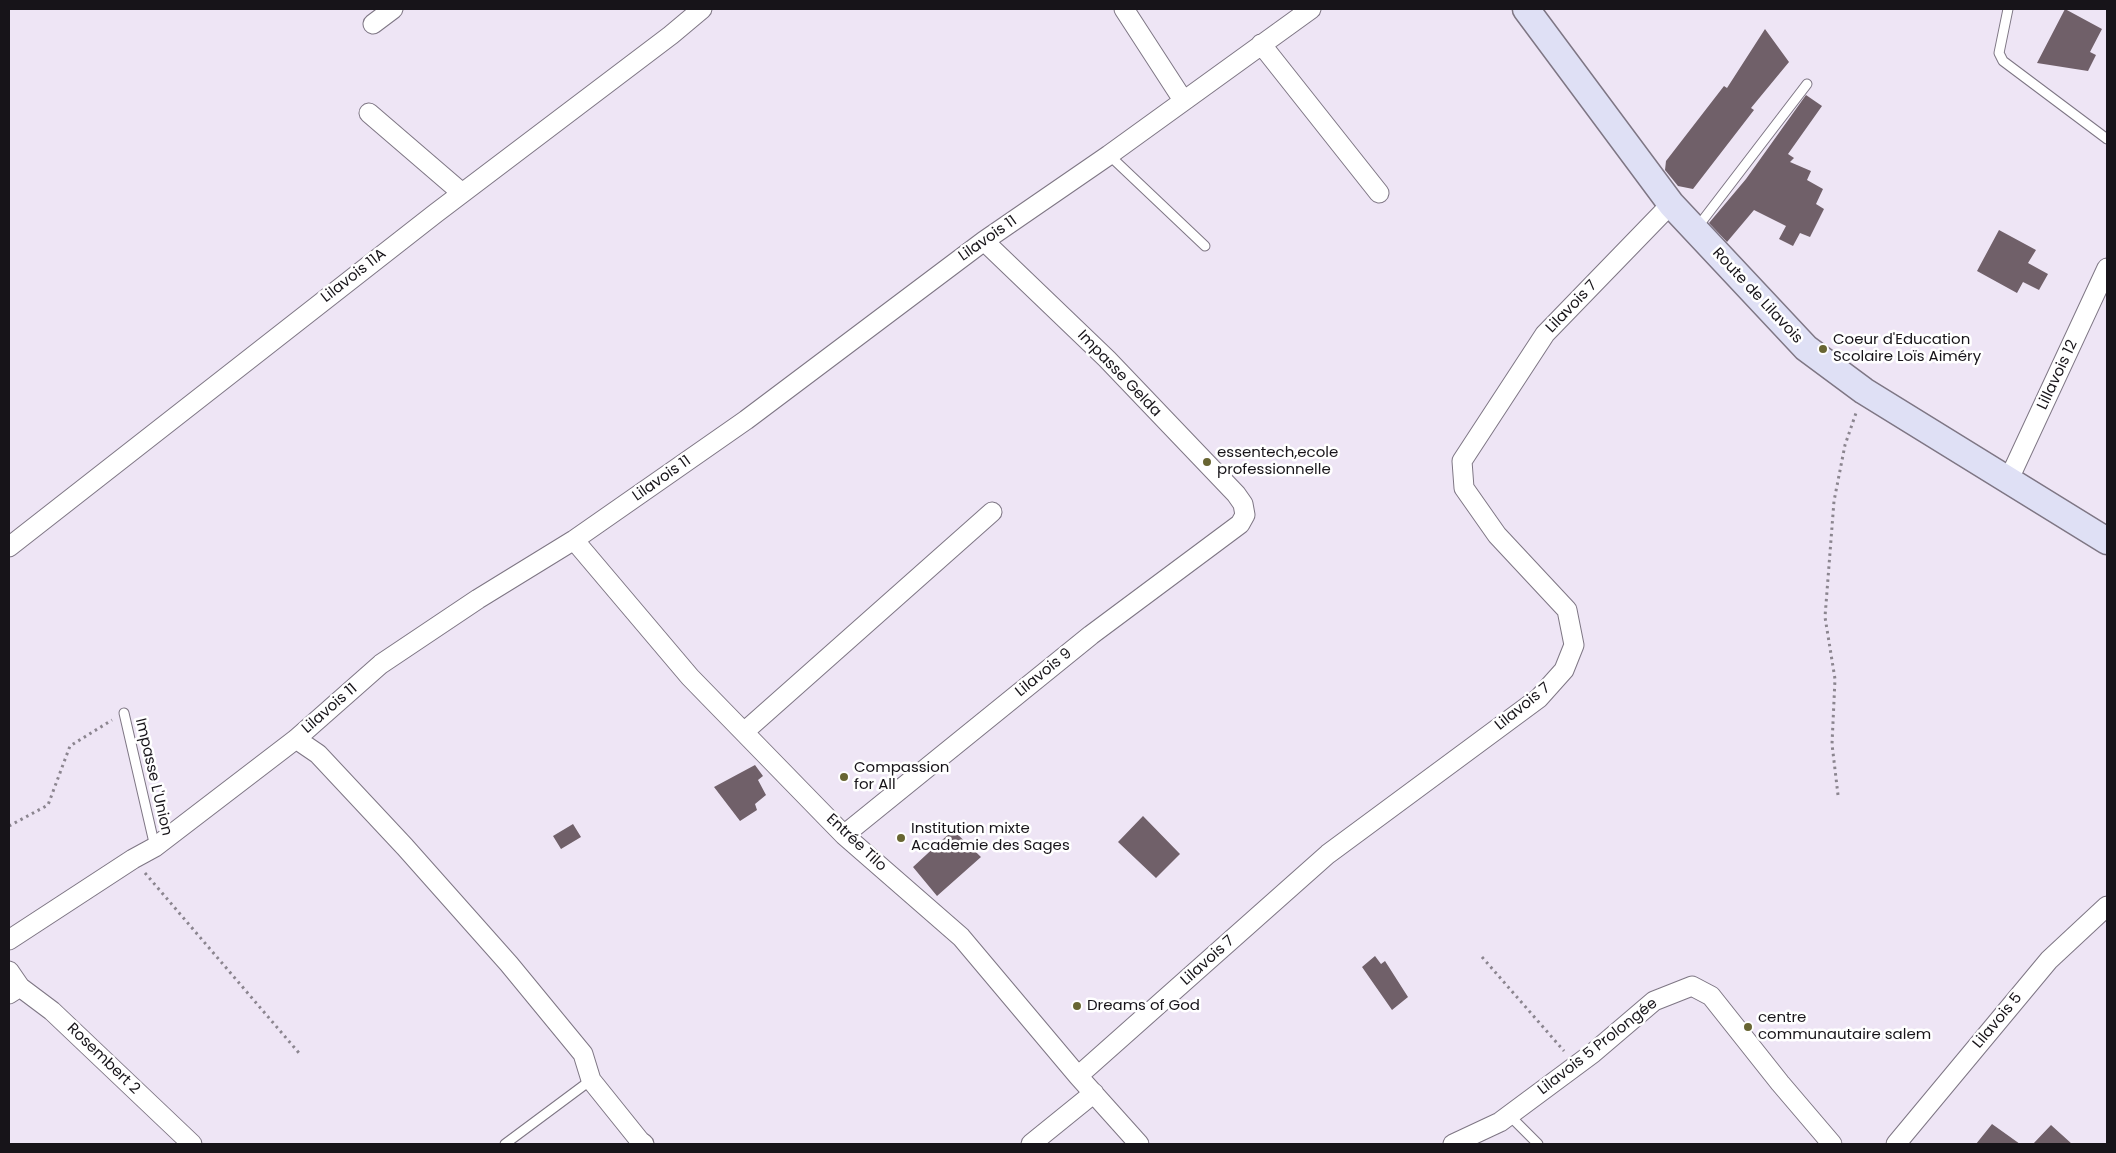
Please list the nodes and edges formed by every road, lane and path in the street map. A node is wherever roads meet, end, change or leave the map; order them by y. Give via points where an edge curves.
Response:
1 (393, 9) edge
2 (702, 9) edge
3 (1124, 9) edge
4 (1310, 9) edge
5 (1526, 9) edge
6 (2008, 9) edge
7 (374, 24) dead end
8 (1261, 44) junction
9 (1807, 84) dead end
10 (1183, 100) junction
11 (369, 113) dead end
12 (2107, 139) edge
13 (1108, 155) junction
14 (462, 193) junction
15 (1379, 193) dead end
16 (1671, 204) junction
17 (1695, 230) junction
18 (984, 241) junction
19 (1205, 246) dead end
20 (2107, 268) edge
21 (1864, 391) junction
22 (2008, 481) junction
23 (992, 512) dead end
24 (1245, 514) joint
25 (574, 540) junction
26 (2107, 541) edge
27 (9, 547) edge
28 (124, 713) joint
29 (744, 732) junction
30 (296, 739) junction
31 (1838, 795) dead end
32 (9, 826) edge
33 (844, 835) junction
34 (155, 847) junction
35 (133, 860) junction
36 (2107, 906) edge
37 (9, 940) edge
38 (1482, 957) dead end
39 (9, 971) edge
40 (14, 991) edge
41 (299, 1053) dead end
42 (1576, 1065) junction
43 (1078, 1076) junction
44 (591, 1080) junction
45 (1094, 1093) junction
46 (1509, 1116) junction
47 (192, 1144) edge
48 (505, 1144) edge
49 (644, 1144) edge
50 (1031, 1144) edge
51 (1139, 1144) edge
52 (1453, 1144) edge
53 (1538, 1144) edge
54 (1832, 1144) edge
55 (1896, 1144) edge

1 - 7 street
2 - 14 street, Lilavois 11A
3 - 10 street
4 - 8 street, Lilavois 11
5 - 16 main road, Route de Lilavois
6 - 12 lane via 1999,53 2003,61
8 - 10 street, Lilavois 11
8 - 15 street
9 - 17 lane
10 - 13 street, Lilavois 11
11 - 14 street
13 - 18 street, Lilavois 11
13 - 19 lane
14 - 27 street, Lilavois 11A
16 - 17 main road, Route de Lilavois
16 - 43 street, Lilavois 7 via 1545,334 1462,461 1464,488 1497,535 1567,610 1574,645 1564,670 1539,698 1328,854
17 - 21 main road, Route de Lilavois via 1806,348
18 - 24 street, Impasse Gelda via 1107,359 1236,494
18 - 25 street, Lilavois 11 via 746,420
20 - 22 street, Lillavois 12
21 - 22 main road, Route de Lilavois
21 - 31 path via 1845,445 1834,501 1825,617 1835,679 1832,744
22 - 26 main road, Route de Lilavois
23 - 29 street
24 - 33 street, Lilavois 9 via 1240,524 1091,635
25 - 29 street, Entrée Tilo via 690,677
25 - 30 street, Lilavois 11 via 381,664
28 - 32 path via 70,746 48,805
28 - 34 lane, Impasse L'Union
29 - 33 street, Entrée Tilo
30 - 34 street, Lilavois 11
30 - 44 street via 318,754 406,847 502,957 583,1054
33 - 43 street, Entrée Tilo via 961,937
34 - 35 street, Lilavois 11
35 - 37 street, Lilavois 11
35 - 41 path
36 - 55 street, Lilavois 5 via 2049,960
38 - 42 path
39 - 40 street, Rosembert 2
40 - 47 street, Rosembert 2 via 52,1011
42 - 46 street, Lilavois 5 Prolongée
42 - 54 street, Lilavois 5 Prolongée via 1654,1001 1692,986 1711,996
43 - 45 street, Entrée Tilo
44 - 48 lane
44 - 49 street
45 - 50 street
45 - 51 street, Entrée Tilo
46 - 52 street, Lilavois 5 Prolongée
46 - 53 lane

